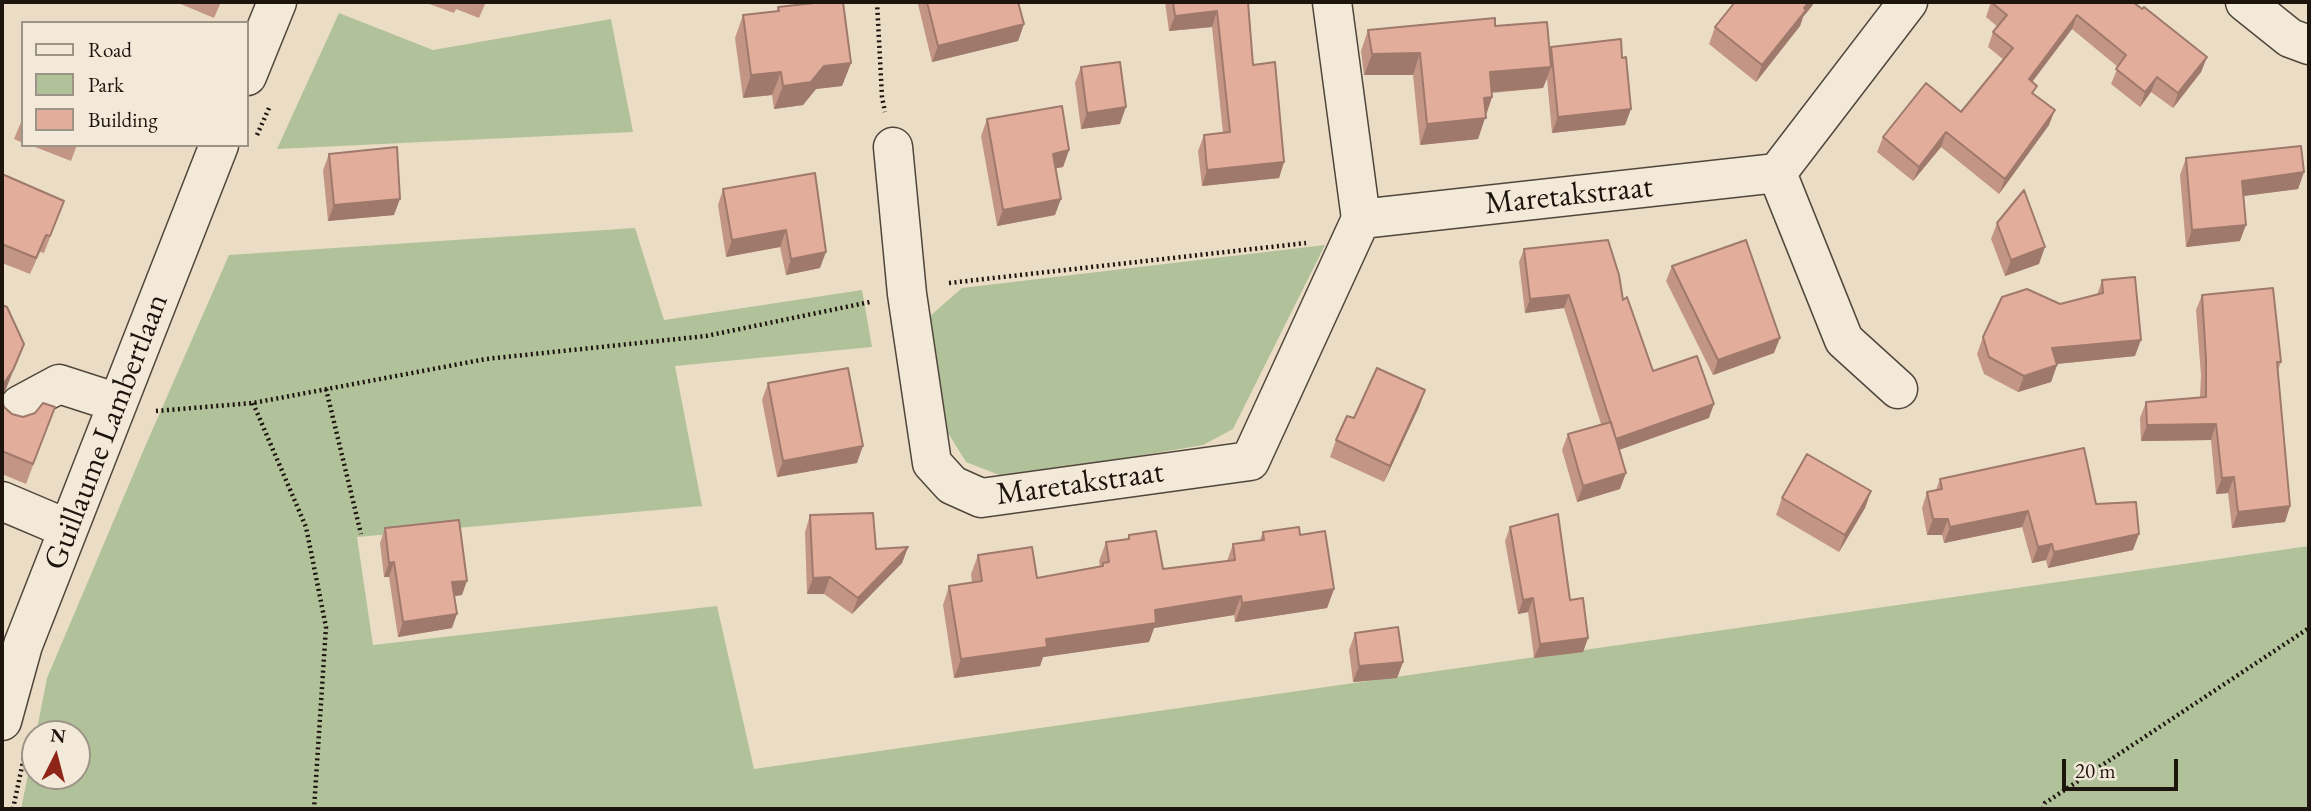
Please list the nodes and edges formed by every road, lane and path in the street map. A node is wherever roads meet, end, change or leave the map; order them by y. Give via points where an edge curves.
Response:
1 (276, 2) edge
2 (877, 2) edge
3 (1332, 2) edge
4 (1908, 2) edge
5 (2245, 2) edge
6 (2309, 45) edge
7 (248, 73) edge
8 (890, 130) joint
9 (218, 147) edge
10 (1777, 173) junction
11 (1361, 219) junction
12 (1318, 242) dead end
13 (949, 283) dead end
14 (879, 300) dead end
15 (326, 389) junction
16 (1898, 389) dead end
17 (253, 403) junction
18 (131, 408) junction
19 (28, 420) edge
20 (10, 495) edge
21 (68, 529) junction
22 (361, 534) dead end
23 (2309, 628) edge
24 (2, 721) edge
25 (314, 809) edge
26 (2042, 809) edge

1 - 7 street
2 - 8 path via 882,97
3 - 11 street
4 - 10 street
5 - 6 street via 2290,38
8 - 11 street, Maretakstraat via 907,294 932,463 952,485 981,498 1250,461
9 - 18 street, Guillaume Lambertlaan
10 - 11 street, Maretakstraat
10 - 16 street via 1844,340
12 - 13 path
14 - 15 path via 706,336 486,359
15 - 17 path
15 - 22 path
17 - 18 path
17 - 25 path via 306,527 326,627
18 - 19 street via 59,384 20,405
18 - 21 street, Guillaume Lambertlaan
20 - 21 street
21 - 24 street, Guillaume Lambertlaan via 23,645
23 - 26 path

